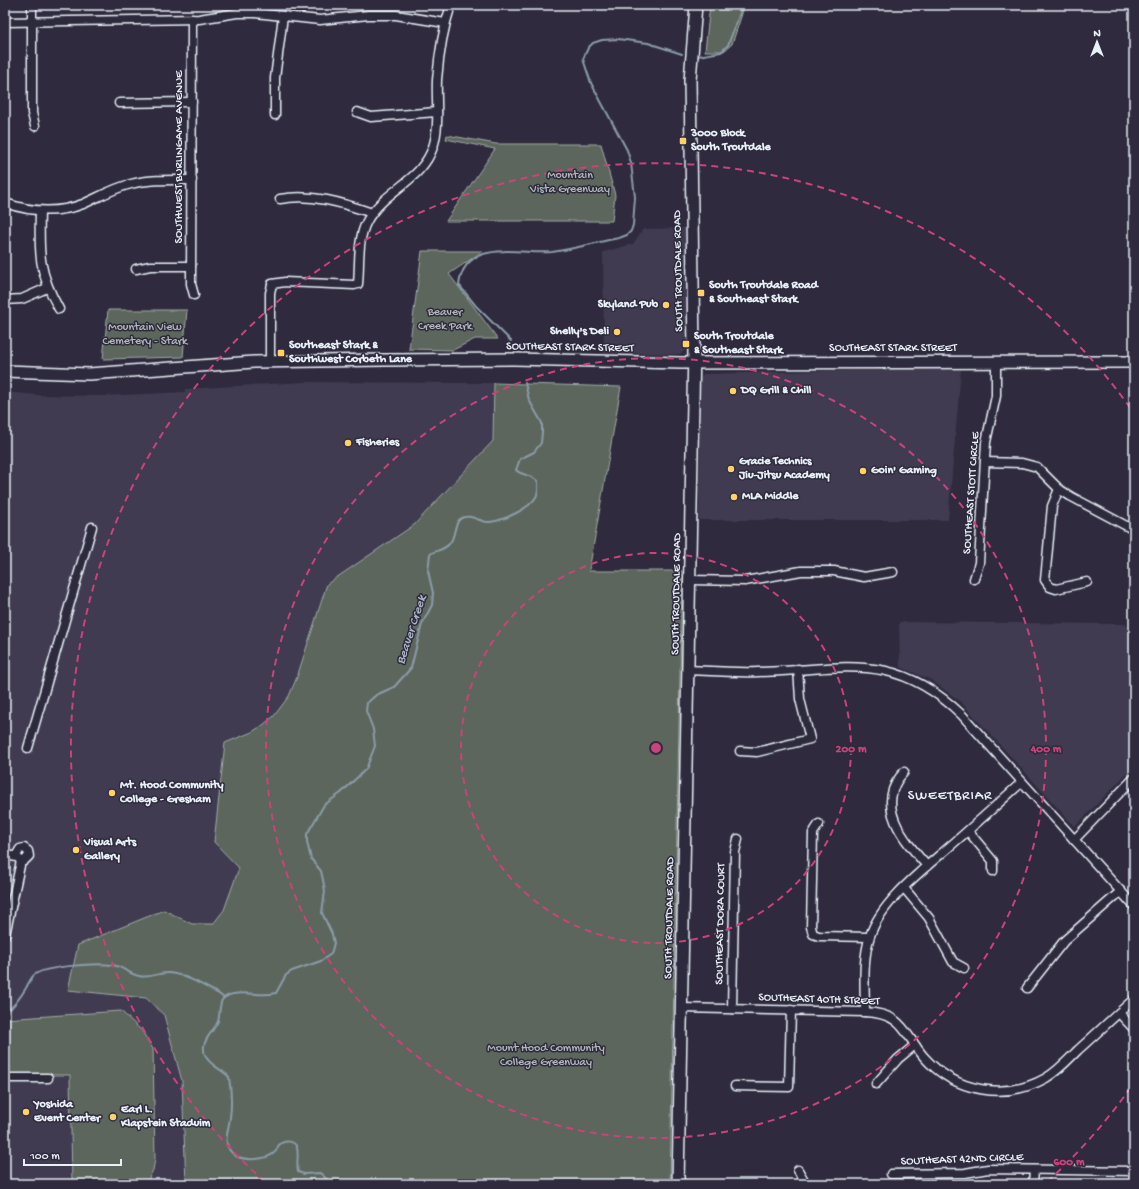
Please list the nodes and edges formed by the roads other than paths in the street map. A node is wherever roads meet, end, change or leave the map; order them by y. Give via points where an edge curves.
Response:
1 (32, 5) edge
2 (451, 5) edge
3 (696, 5) edge
4 (283, 16) junction
5 (192, 19) junction
6 (5, 22) edge
7 (32, 22) junction
8 (445, 23) junction
9 (192, 102) junction
10 (119, 103) dead end
11 (357, 112) dead end
12 (437, 112) junction
13 (275, 115) dead end
14 (35, 126) dead end
15 (192, 180) junction
16 (280, 199) dead end
17 (5, 203) edge
18 (40, 211) junction
19 (372, 213) junction
20 (192, 266) junction
21 (136, 270) dead end
22 (47, 288) junction
23 (194, 295) dead end
24 (5, 300) edge
25 (59, 309) dead end
26 (270, 361) junction
27 (996, 362) junction
28 (1134, 362) edge
29 (694, 363) junction
30 (5, 371) edge
31 (985, 462) junction
32 (1059, 489) junction
33 (92, 527) dead end
34 (1134, 530) edge
35 (893, 572) dead end
36 (974, 579) dead end
37 (690, 580) junction
38 (1087, 582) dead end
39 (798, 669) junction
40 (688, 670) junction
41 (28, 748) dead end
42 (740, 751) dead end
43 (904, 772) dead end
44 (1134, 778) edge
45 (1022, 782) junction
46 (819, 824) dead end
47 (968, 831) junction
48 (738, 840) dead end
49 (1074, 840) junction
50 (5, 855) edge
51 (928, 866) junction
52 (993, 872) dead end
53 (904, 888) junction
54 (1121, 891) junction
55 (1134, 906) edge
56 (5, 935) edge
57 (869, 937) junction
58 (964, 968) dead end
59 (1026, 988) dead end
60 (1134, 999) edge
61 (681, 1008) junction
62 (732, 1009) junction
63 (791, 1010) junction
64 (865, 1012) junction
65 (1119, 1013) junction
66 (1134, 1029) edge
67 (915, 1045) junction
68 (5, 1078) edge
69 (48, 1078) dead end
70 (876, 1084) dead end
71 (735, 1086) dead end
72 (798, 1170) dead end
73 (1034, 1170) junction
74 (1134, 1171) edge
75 (891, 1174) dead end
76 (678, 1184) edge
77 (806, 1184) edge
78 (1033, 1184) edge

1 - 7 street
2 - 8 street
3 - 29 main road, SOUTH TROUTDALE ROAD via 690,95
4 - 5 street via 237,13
4 - 8 street via 320,20 396,15
4 - 13 street via 275,78
5 - 7 street
5 - 9 street, SOUTHWEST BURLINGAME AVENUE
6 - 7 street
7 - 14 street via 32,113
8 - 12 street via 439,60
9 - 10 street
9 - 15 street, SOUTHWEST BURLINGAME AVENUE
11 - 12 street via 372,117
12 - 19 street via 434,142 425,162 414,176 384,199
15 - 18 street via 154,180 131,184 73,207
15 - 20 street, SOUTHWEST BURLINGAME AVENUE
16 - 19 street via 313,198
17 - 18 street
18 - 22 street via 39,255
19 - 26 street via 366,222 361,244 358,284 272,284
20 - 21 street via 150,266
20 - 23 street, SOUTHWEST BURLINGAME AVENUE via 191,284
22 - 24 street via 22,299
22 - 25 street
26 - 29 main road, SOUTHEAST STARK STREET via 514,359
26 - 30 main road, SOUTHEAST STARK STREET via 89,374
27 - 28 main road, SOUTHEAST STARK STREET
27 - 29 main road, SOUTHEAST STARK STREET
27 - 31 street, SOUTHEAST STOTT CIRCLE via 996,396 986,442
29 - 37 main road, SOUTH TROUTDALE ROAD
31 - 32 street via 1030,464
31 - 36 street, SOUTHEAST STOTT CIRCLE via 979,563
32 - 34 street
32 - 38 street via 1052,506 1045,580 1050,587 1056,589
33 - 41 street
35 - 37 street via 864,577 834,571 806,570 749,580
37 - 40 main road, SOUTH TROUTDALE ROAD
39 - 40 street via 757,672
39 - 42 street via 800,699 810,739 757,752
39 - 45 street via 861,666 885,670 921,684 958,712
40 - 61 main road, SOUTH TROUTDALE ROAD
43 - 51 street via 892,790 895,821 906,844
44 - 49 street
45 - 47 street
45 - 49 street
46 - 57 street via 813,834 811,927 814,934
47 - 51 street
47 - 52 street via 993,861
48 - 62 street, SOUTHEAST DORA COURT via 735,852
49 - 54 street
50 - 56 street via 19,859
51 - 53 street
53 - 57 street via 890,900 878,916
53 - 58 street via 929,918 953,962
54 - 55 street
54 - 59 street via 1064,941
57 - 64 street
60 - 65 street, SOUTHEAST 40TH STREET
61 - 62 street, SOUTHEAST 40TH STREET
61 - 76 main road, SOUTH TROUTDALE ROAD
62 - 63 street, SOUTHEAST 40TH STREET
63 - 64 street, SOUTHEAST 40TH STREET
63 - 71 street via 789,1087
64 - 67 street, SOUTHEAST 40TH STREET via 883,1014 896,1021
65 - 66 street
65 - 67 street, SOUTHEAST 40TH STREET via 1047,1077 1014,1089 986,1090 957,1082 938,1070
67 - 70 street via 898,1059
68 - 69 street
72 - 77 street
73 - 74 street, SOUTHEAST 42ND CIRCLE
73 - 75 street, SOUTHEAST 42ND CIRCLE via 988,1169 965,1173
73 - 78 street

